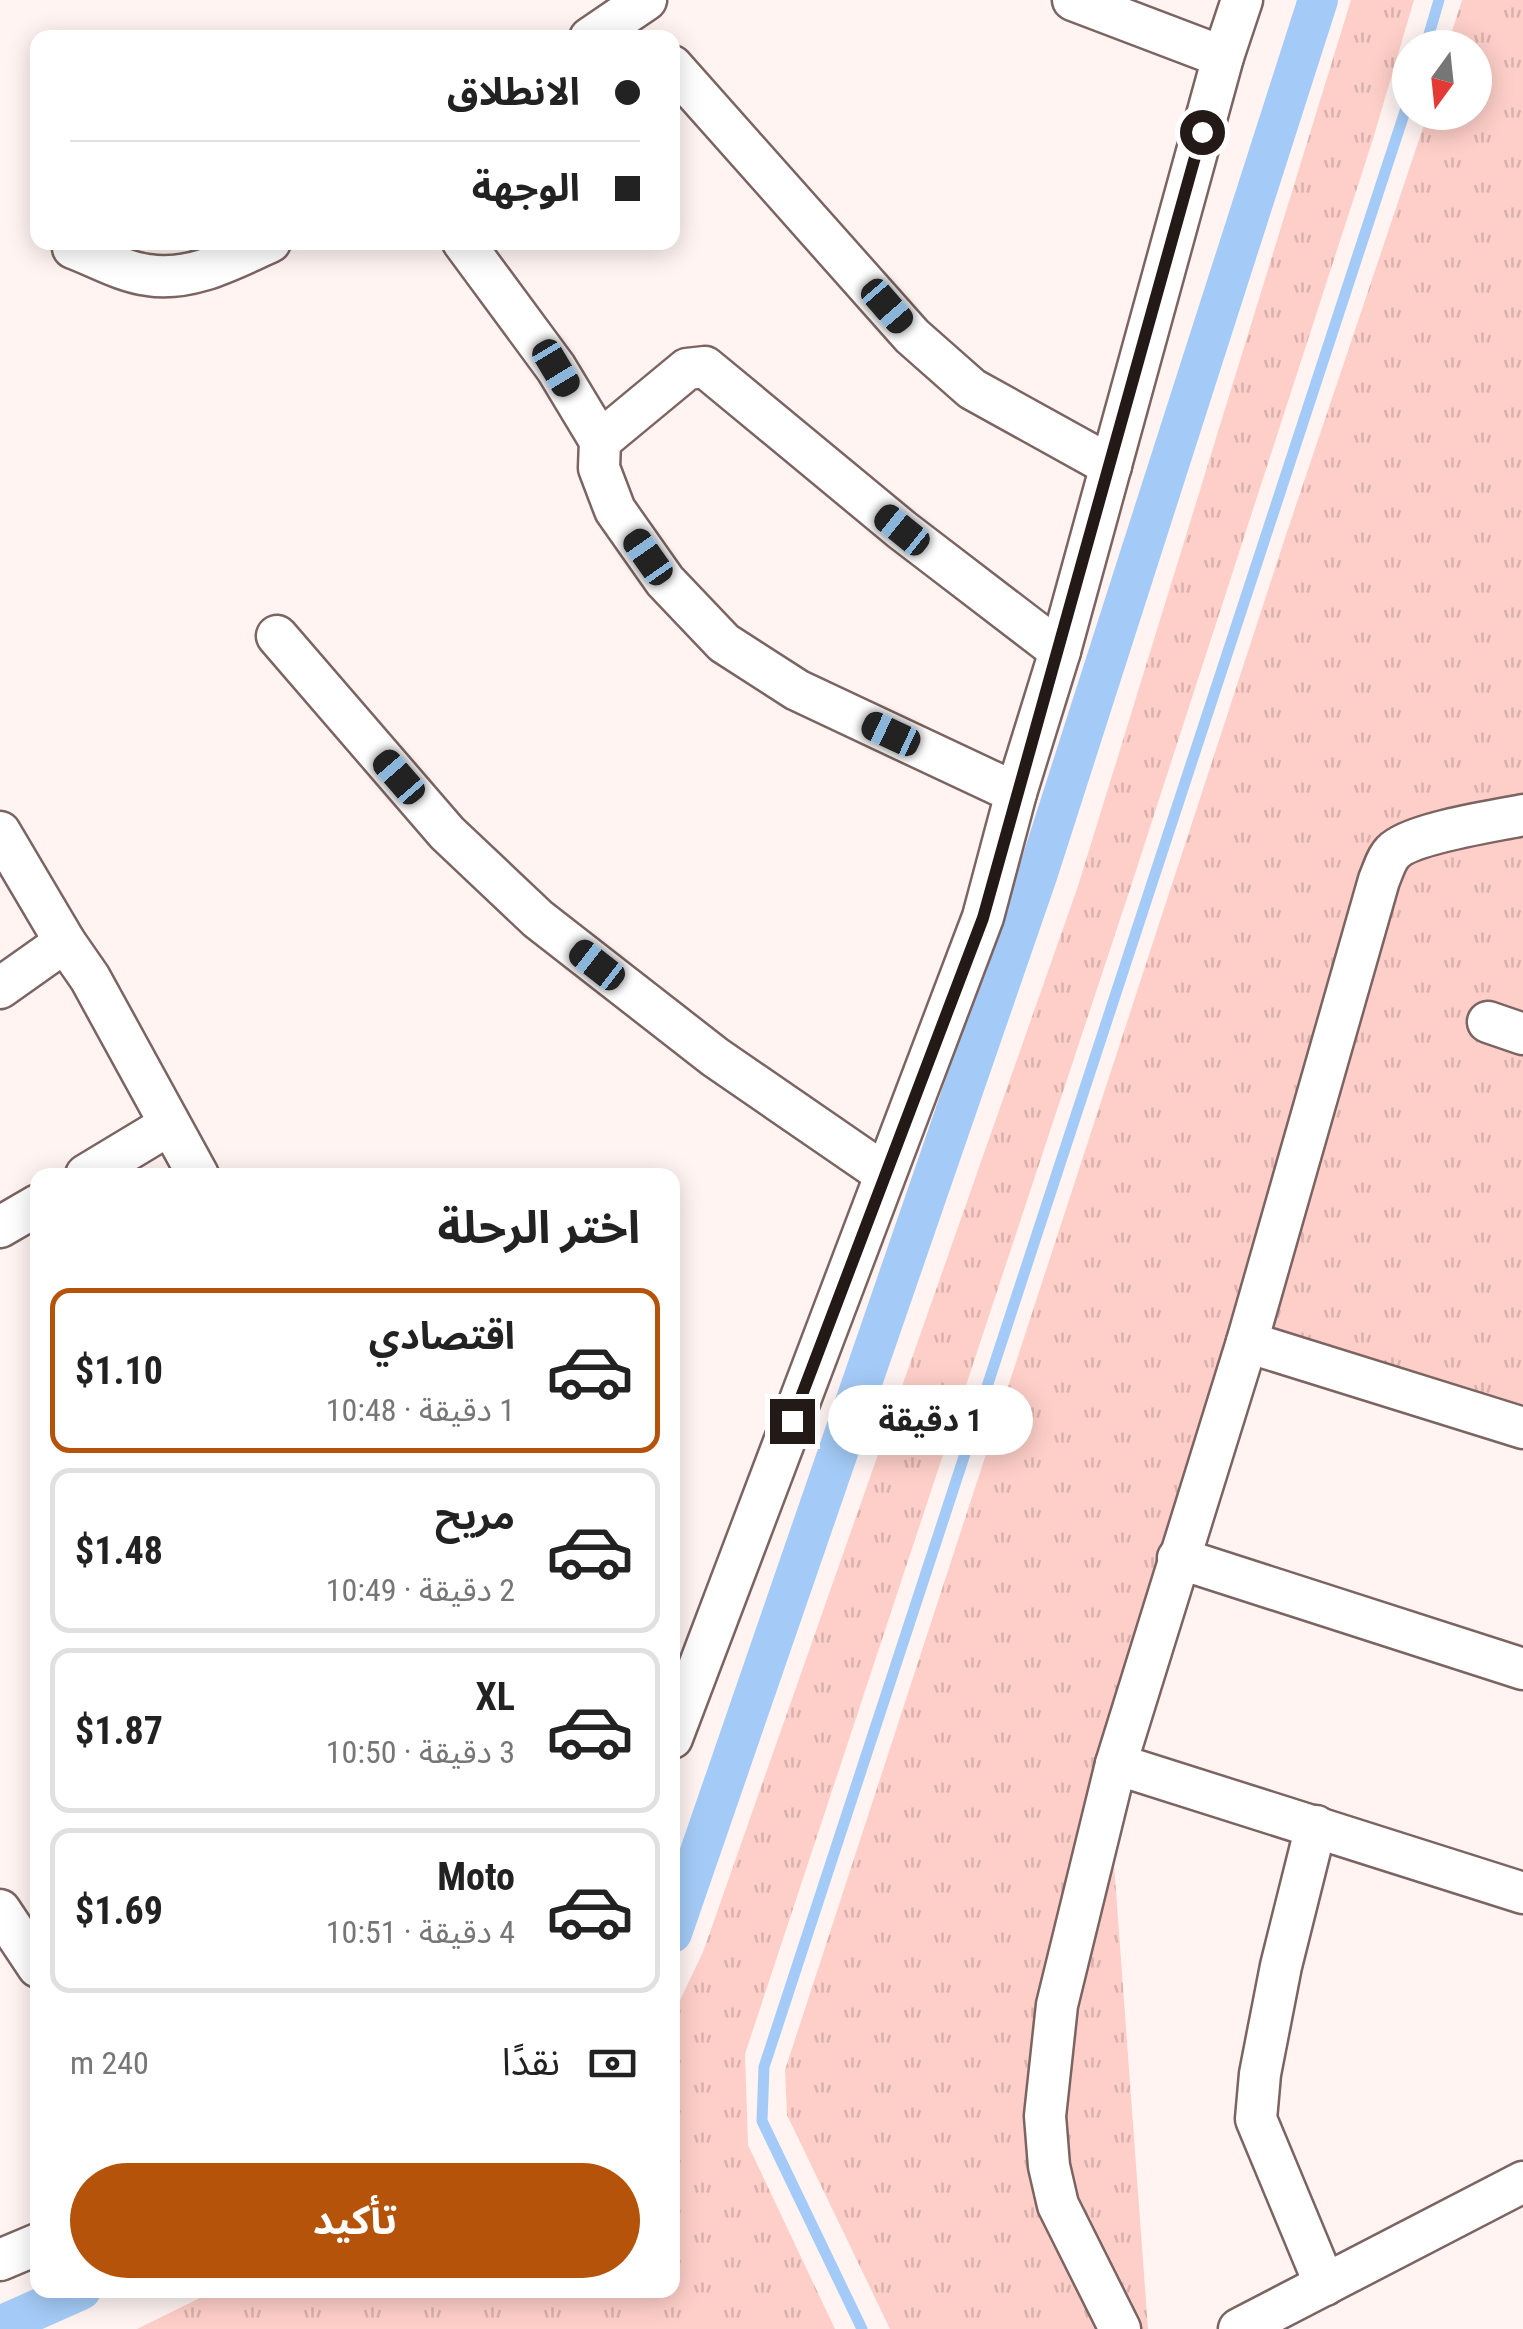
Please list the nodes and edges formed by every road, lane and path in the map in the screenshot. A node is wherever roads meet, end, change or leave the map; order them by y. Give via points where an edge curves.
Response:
1 (1073, 0) edge
2 (1242, 0) edge
3 (642, 16) edge
4 (609, 30) edge
5 (1223, 57) junction
6 (680, 75) edge
7 (78, 250) edge
8 (252, 250) edge
9 (468, 250) edge
10 (600, 441) junction
11 (1110, 466) junction
12 (278, 636) dead end
13 (1060, 651) junction
14 (1016, 793) junction
15 (1523, 815) edge
16 (0, 832) edge
17 (65, 942) junction
18 (0, 988) edge
19 (169, 1125) junction
20 (98, 1168) edge
21 (194, 1168) edge
22 (885, 1174) junction
23 (30, 1209) edge
24 (0, 1227) edge
25 (1246, 1342) junction
26 (1523, 1428) edge
27 (1178, 1558) junction
28 (1523, 1670) edge
29 (680, 1717) edge
30 (1116, 1764) junction
31 (1316, 1826) junction
32 (1523, 1893) edge
33 (0, 1910) edge
34 (30, 1955) edge
35 (1523, 2182) edge
36 (30, 2247) edge
37 (0, 2260) edge
38 (1324, 2285) junction
39 (1120, 2329) edge
40 (1239, 2329) edge

1 - 5 street
2 - 5 street
3 - 4 street
5 - 11 street
6 - 11 street via 912,336 972,389
7 - 8 street via 147,275 179,276
9 - 10 street via 556,368
10 - 13 street via 687,369 705,367
10 - 14 street via 599,468 615,510 665,580 724,642 797,690
11 - 13 street
12 - 22 street via 447,833 538,919 715,1057
13 - 14 street
14 - 22 street via 983,918
15 - 25 street via 1439,833 1390,856
16 - 17 street
17 - 18 street
17 - 19 street
19 - 20 street
19 - 21 street
22 - 29 street
23 - 24 street
25 - 26 street
25 - 27 street
27 - 28 street
27 - 30 street
30 - 31 street
30 - 39 street via 1057,2005 1045,2116 1058,2205
31 - 32 street
31 - 38 street via 1281,1966 1256,2119
33 - 34 street
35 - 38 street
36 - 37 street
38 - 40 street

